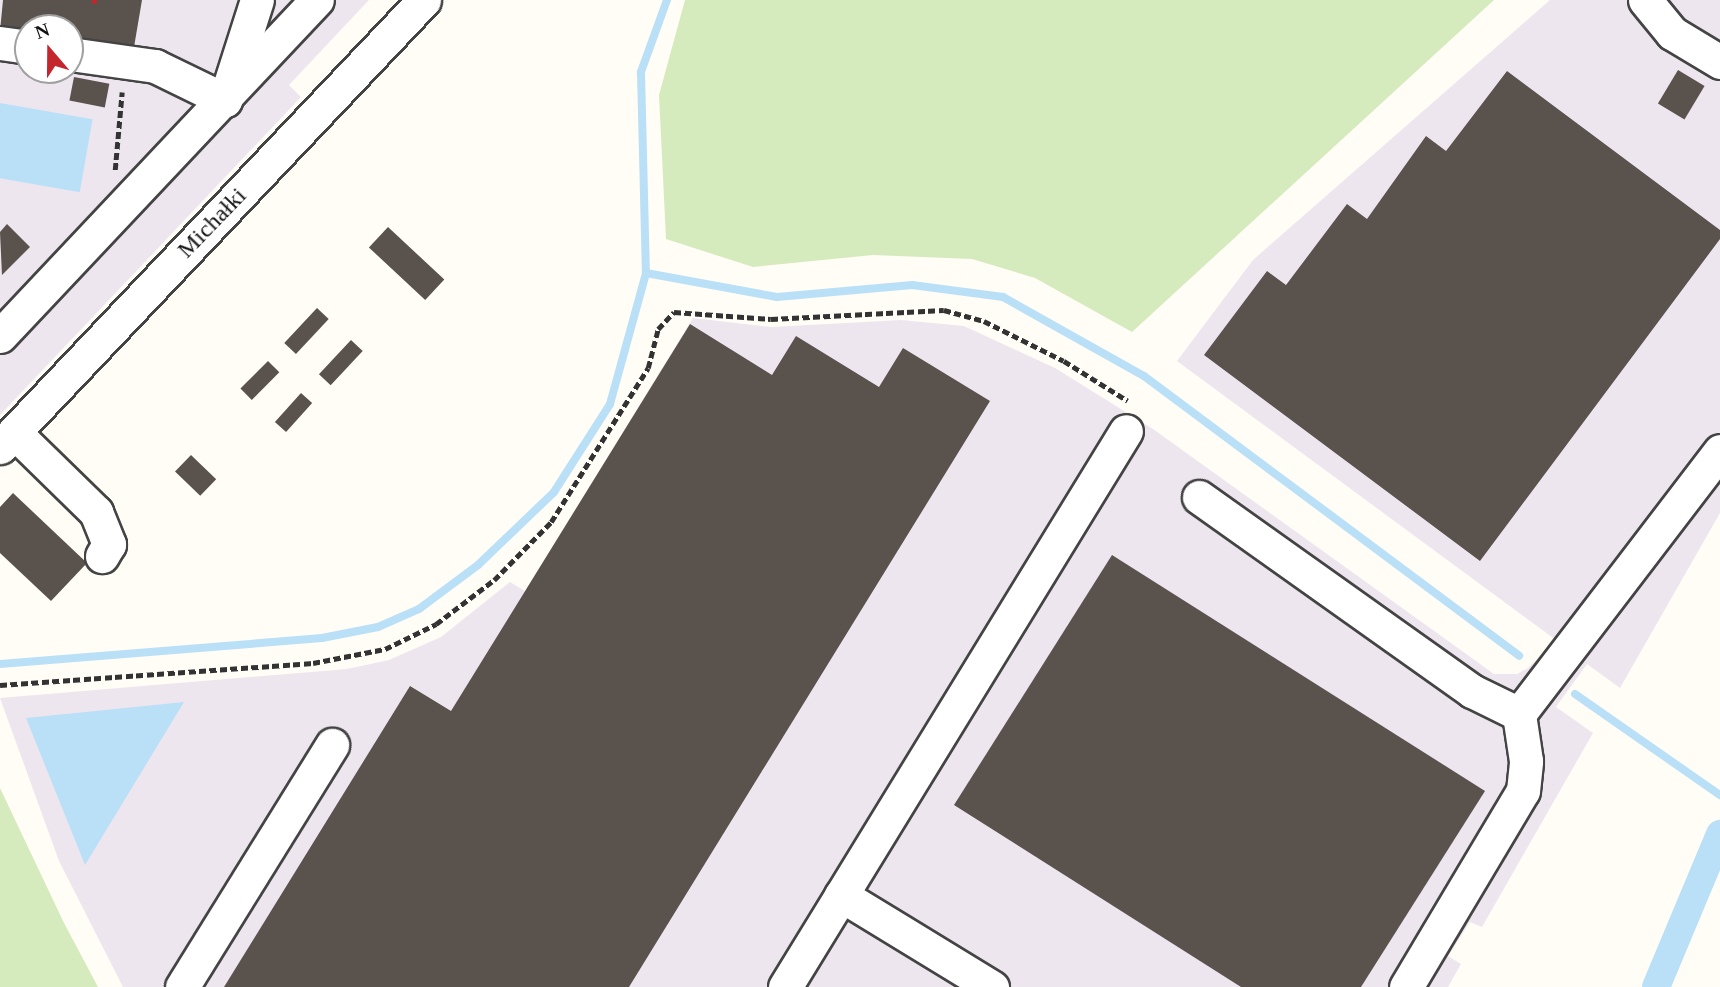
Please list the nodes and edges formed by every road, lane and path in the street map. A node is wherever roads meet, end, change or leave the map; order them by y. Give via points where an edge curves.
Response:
1 (257, 0) edge
2 (317, 0) edge
3 (425, 0) edge
4 (1645, 0) edge
5 (84, 56) edge
6 (114, 60) junction
7 (1720, 62) edge
8 (225, 100) junction
9 (108, 223) junction
10 (0, 336) edge
11 (1131, 419) joint
12 (7, 439) edge
13 (1720, 451) edge
14 (1199, 497) dead end
15 (102, 556) dead end
16 (0, 685) edge
17 (1518, 714) junction
18 (332, 745) dead end
19 (841, 895) junction
20 (182, 987) edge
21 (785, 987) edge
22 (992, 987) edge
23 (1406, 987) edge

1 - 8 street
2 - 8 street
3 - 12 street, Michałki
4 - 7 street via 1672,33
5 - 6 street
6 - 8 street via 155,66
6 - 9 path via 123,110
8 - 9 street
9 - 10 street
11 - 16 path via 1064,360 984,321 944,310 771,319 674,312 658,328 648,368 551,522 494,580 436,624 385,649 313,663
11 - 19 street
12 - 15 street via 96,512 109,544
13 - 17 street
14 - 17 street via 1472,691
17 - 23 street via 1526,761 1523,791
18 - 20 street
19 - 21 street
19 - 22 street

